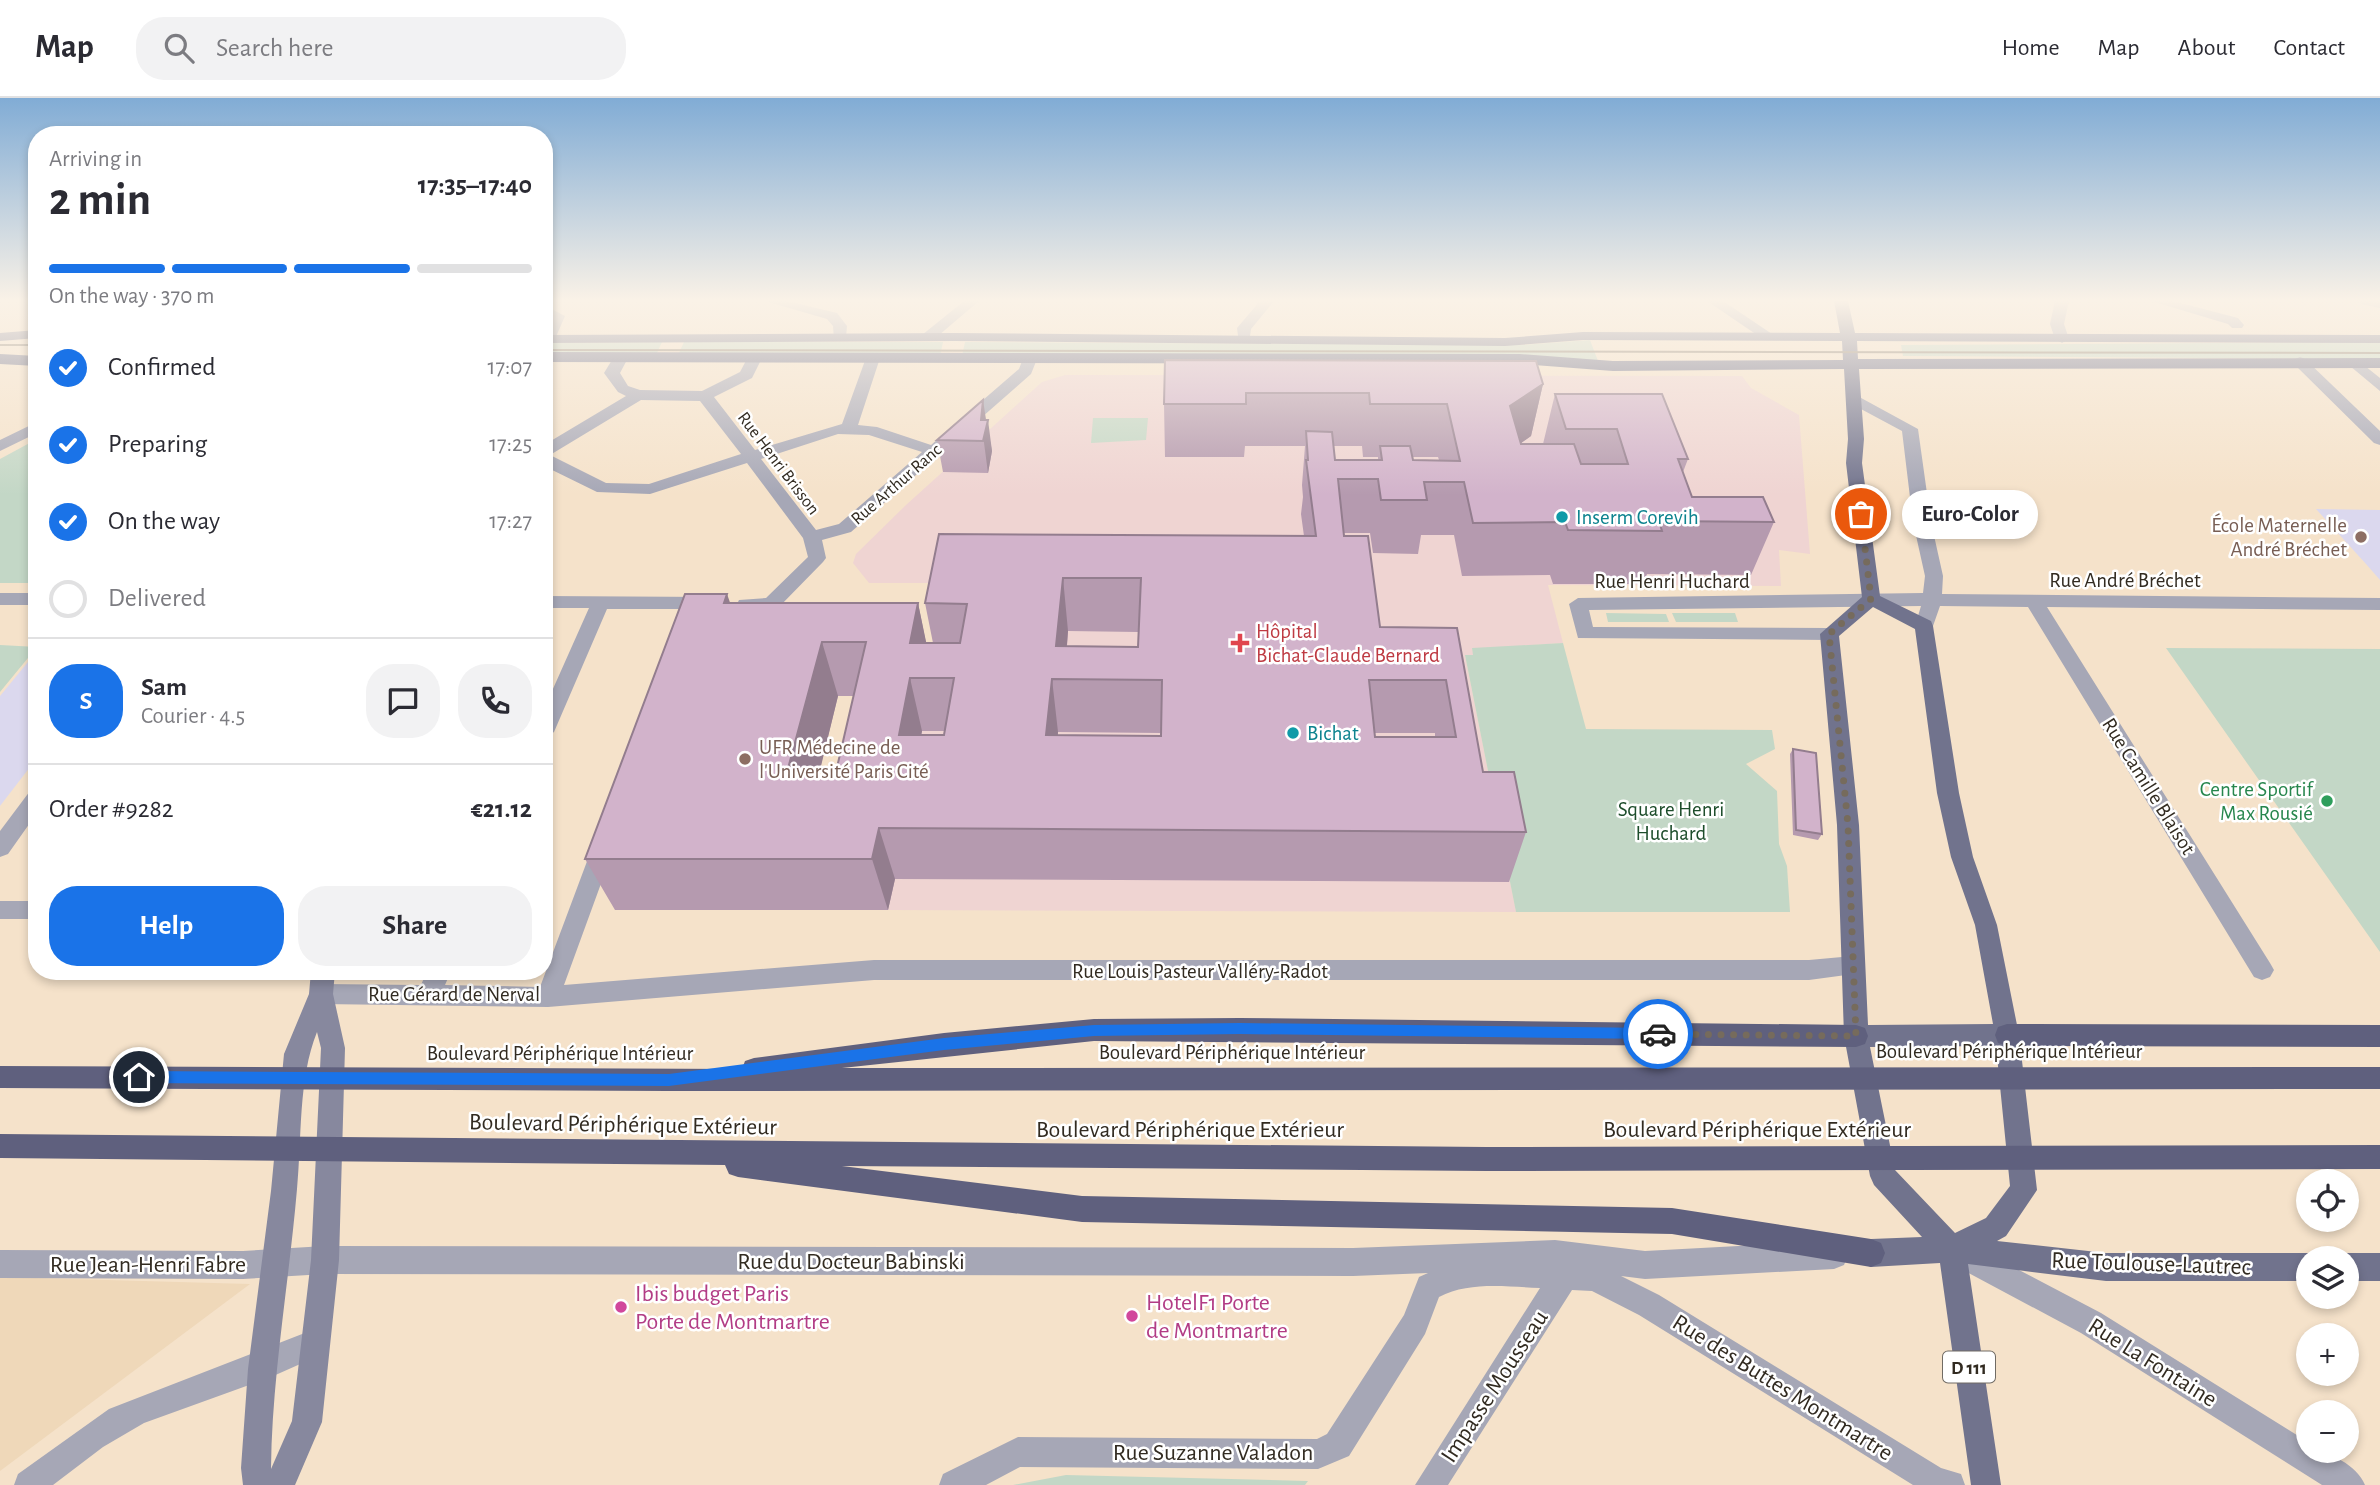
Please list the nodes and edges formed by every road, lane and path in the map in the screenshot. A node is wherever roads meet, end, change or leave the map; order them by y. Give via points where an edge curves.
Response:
1 (1849, 365) edge
2 (616, 366) edge
3 (751, 366) edge
4 (869, 366) edge
5 (1027, 366) edge
6 (1609, 366) edge
7 (1678, 366) edge
8 (2304, 366) edge
9 (2358, 366) edge
10 (2380, 386) edge
11 (638, 395) junction
12 (705, 396) junction
13 (1852, 398) junction
14 (849, 428) junction
15 (28, 432) edge
16 (2380, 440) edge
17 (0, 446) edge
18 (553, 447) edge
19 (934, 451) junction
20 (749, 456) junction
21 (553, 463) edge
22 (813, 537) junction
23 (0, 599) edge
24 (28, 599) edge
25 (1871, 599) junction
26 (1932, 601) junction
27 (553, 602) edge
28 (601, 602) junction
29 (692, 603) junction
30 (2035, 603) junction
31 (2380, 604) edge
32 (685, 625) edge
33 (1924, 626) junction
34 (1829, 634) junction
35 (553, 711) edge
36 (28, 809) edge
37 (612, 825) edge
38 (0, 848) edge
39 (0, 910) edge
40 (28, 910) edge
41 (1853, 966) junction
42 (2262, 970) dead end
43 (435, 980) edge
44 (322, 982) edge
45 (429, 995) junction
46 (548, 997) junction
47 (2007, 1035) junction
48 (1856, 1036) junction
49 (2380, 1036) edge
50 (0, 1077) edge
51 (2380, 1078) edge
52 (669, 1080) junction
53 (0, 1146) edge
54 (632, 1152) junction
55 (2380, 1157) edge
56 (1952, 1249) junction
57 (1871, 1253) junction
58 (1406, 1258) junction
59 (325, 1260) junction
60 (0, 1264) edge
61 (2296, 1267) edge
62 (2359, 1267) edge
63 (2380, 1267) edge
64 (280, 1272) junction
65 (1618, 1274) junction
66 (1561, 1281) junction
67 (1429, 1287) junction
68 (315, 1343) junction
69 (262, 1369) junction
70 (29, 1485) edge
71 (258, 1485) edge
72 (280, 1485) edge
73 (954, 1485) edge
74 (1430, 1485) edge
75 (1950, 1485) edge
76 (1986, 1485) edge
77 (2350, 1485) edge

1 - 13 main road
2 - 11 street via 612,373 623,388
3 - 12 street, Rue Henri Brisson via 747,375
4 - 14 street
5 - 19 street, Rue Arthur Ranc
6 - 7 main road
8 - 16 street
9 - 10 street
11 - 12 street
11 - 18 street
12 - 20 street, Rue Henri Brisson
13 - 25 main road via 1854,463
13 - 26 street via 1910,429 1934,576
14 - 19 street via 871,430
14 - 20 street via 814,434
15 - 17 street
19 - 22 street, Rue Arthur Ranc via 845,528
20 - 21 street via 650,489 603,488
20 - 22 street, Rue Henri Brisson
22 - 29 street via 817,558 771,604
23 - 24 street
25 - 26 street, Rue André Bréchet
25 - 33 main road
25 - 34 main road
25 - 34 street, Rue Henri Huchard via 1578,604 1586,633
26 - 30 street, Rue André Bréchet
26 - 33 street
27 - 28 street
28 - 29 street
28 - 35 street
29 - 32 street
30 - 31 street, Rue André Bréchet
30 - 42 street, Rue Camille Blaisot
33 - 47 main road via 1948,793 1962,857 1986,925
34 - 41 main road via 1848,825
36 - 38 street
37 - 46 street, Rue Gérard de Nerval
39 - 40 street
41 - 46 street, Rue Louis Pasteur Valléry-Radot via 1796,970 874,970
41 - 48 main road
43 - 45 street
44 - 45 street, Rue Gérard de Nerval
44 - 59 street via 333,1048
44 - 64 street via 296,1054
45 - 46 street, Rue Gérard de Nerval
47 - 48 main road
47 - 49 highway
47 - 56 main road via 2024,1190 1996,1227
48 - 52 highway via 1094,1030 944,1044
48 - 56 main road via 1883,1176
50 - 52 highway, Boulevard Périphérique Intérieur
51 - 52 highway, Boulevard Périphérique Intérieur
53 - 54 highway, Boulevard Périphérique Extérieur
54 - 55 highway, Boulevard Périphérique Extérieur via 1472,1159
54 - 57 highway via 1082,1209 1672,1221
56 - 57 main road
56 - 61 main road, Rue Toulouse-Lautrec via 2106,1267
56 - 76 main road, D 111
56 - 77 street, Rue La Fontaine via 2091,1323
57 - 65 street, Rue du Docteur Babinski via 1646,1265
58 - 59 street, Rue du Docteur Babinski via 1353,1262
58 - 65 street, Rue du Docteur Babinski via 1555,1254
58 - 67 street
59 - 64 street, Rue du Docteur Babinski
59 - 68 street
60 - 64 street, Rue Jean-Henri Fabre
62 - 63 main road
64 - 69 street
65 - 66 street, Rue du Docteur Babinski
65 - 75 street, Rue des Buttes Montmartre via 1936,1482
66 - 67 street, Rue du Docteur Babinski via 1485,1272 1449,1277
66 - 74 street, Impasse Mousseau
67 - 73 street, Rue Suzanne Valadon via 1415,1324 1338,1446 1318,1454 1018,1452
68 - 69 street
68 - 72 street via 307,1422
69 - 70 street via 134,1412 107,1426
69 - 71 street

